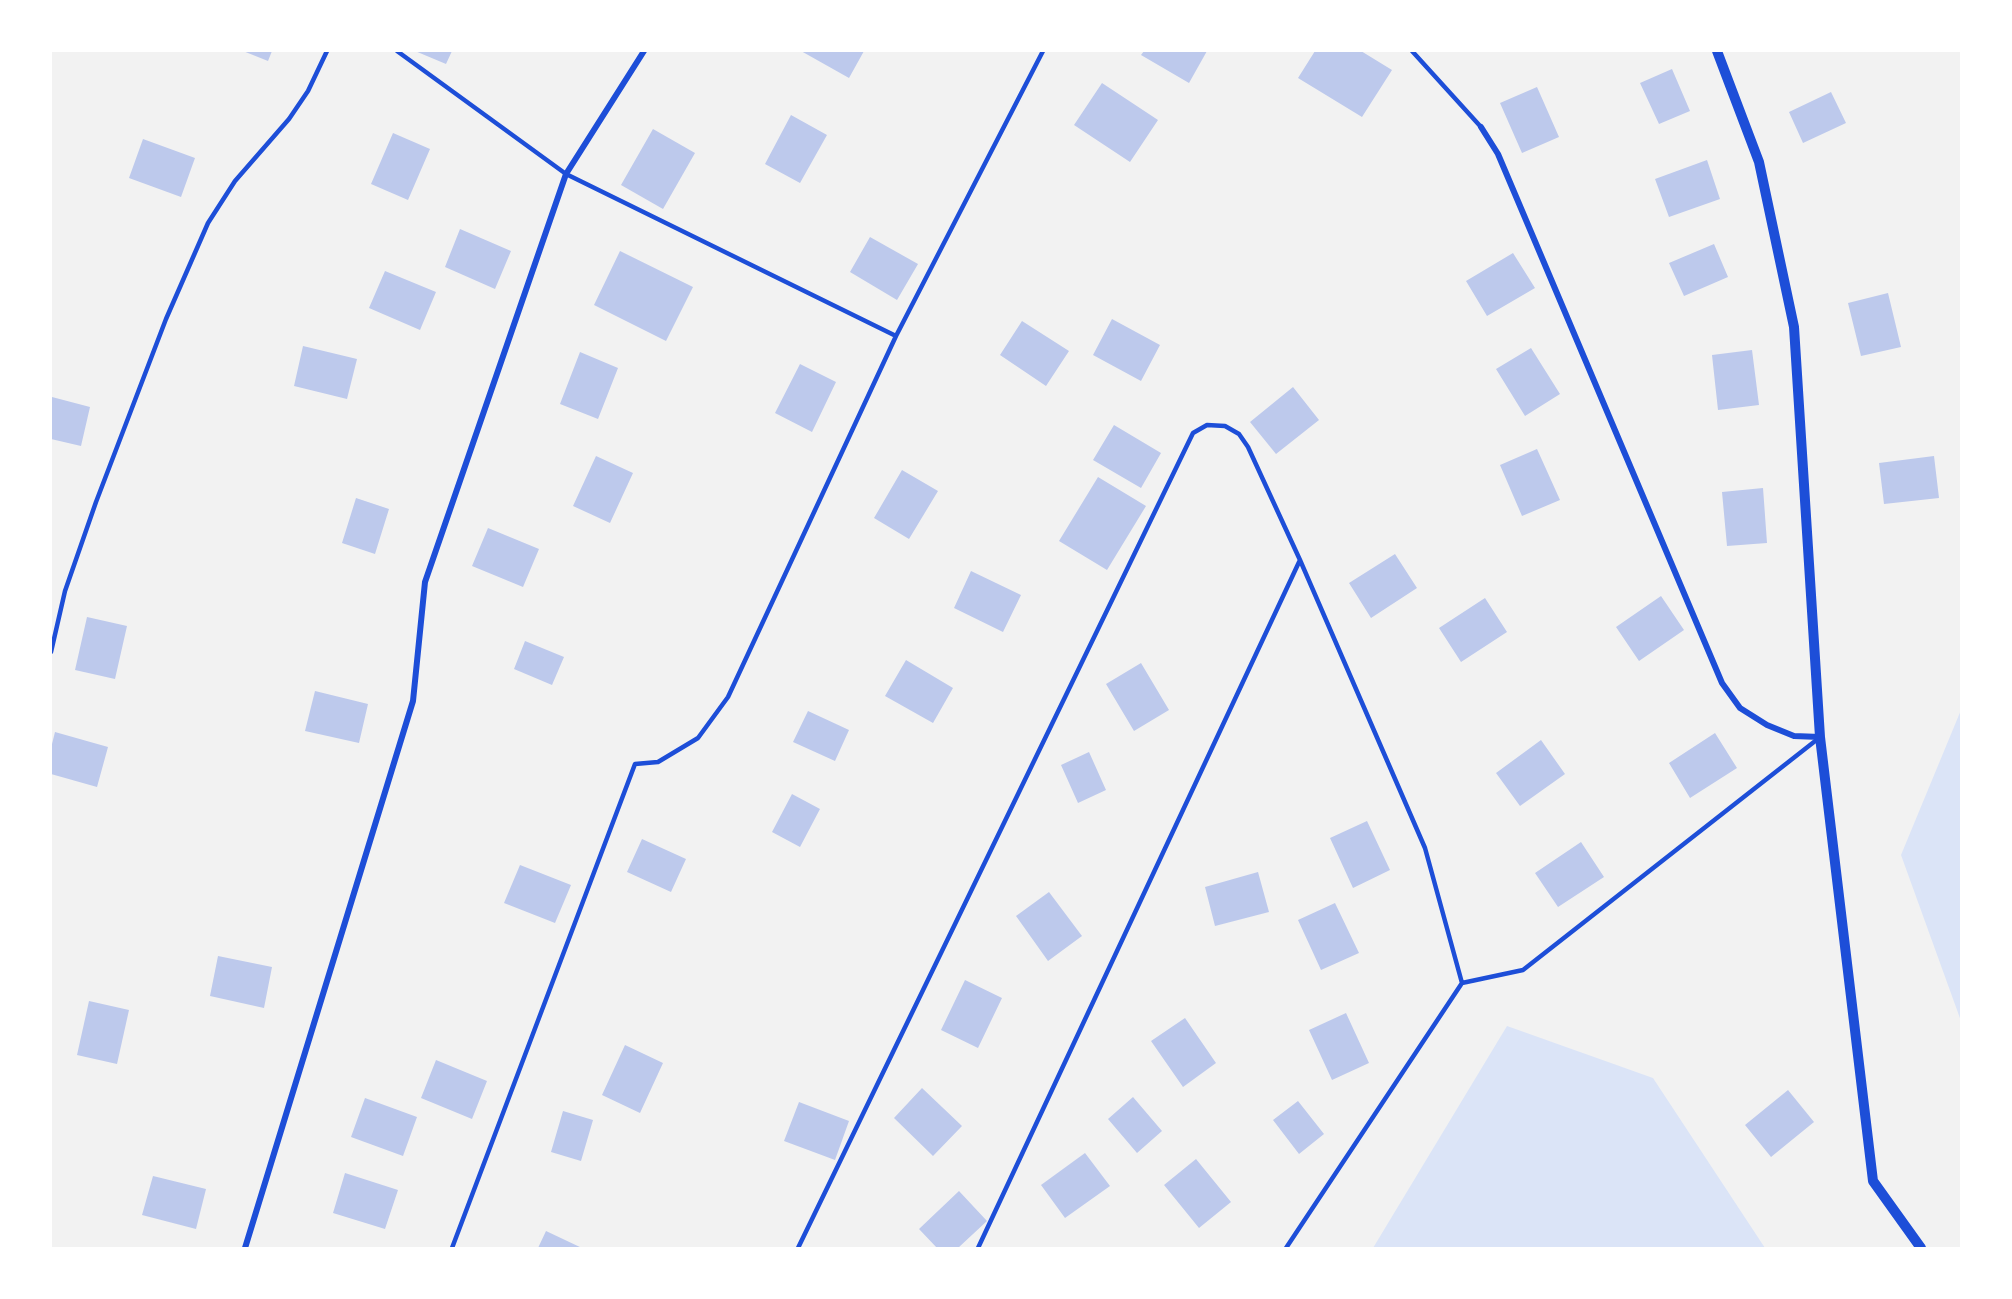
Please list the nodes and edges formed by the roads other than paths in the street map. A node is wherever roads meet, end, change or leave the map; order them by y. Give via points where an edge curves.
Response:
1 (327, 51) edge
2 (398, 51) edge
3 (644, 51) edge
4 (1043, 51) edge
5 (1412, 51) edge
6 (1717, 51) edge
7 (1480, 128) joint
8 (566, 174) junction
9 (896, 336) junction
10 (1300, 560) junction
11 (51, 652) edge
12 (1820, 738) junction
13 (1462, 983) junction
14 (245, 1248) edge
15 (453, 1248) edge
16 (798, 1248) edge
17 (978, 1248) edge
18 (1286, 1248) edge
19 (1921, 1248) edge

1 - 11 lane via 290,119 235,182 208,223 96,502 65,591
2 - 8 lane
3 - 8 street
4 - 9 lane
5 - 7 lane
6 - 12 street via 1759,162 1794,327
7 - 12 street via 1498,154 1722,683 1740,708 1767,725 1794,736
8 - 9 lane
8 - 14 street via 425,582 413,701
9 - 15 lane via 728,697 698,738 658,762 635,764
10 - 13 lane via 1425,848
10 - 16 lane via 1239,434 1225,426 1207,425 1193,433
10 - 17 lane
12 - 13 lane via 1523,970
12 - 19 street via 1873,1181
13 - 18 lane

